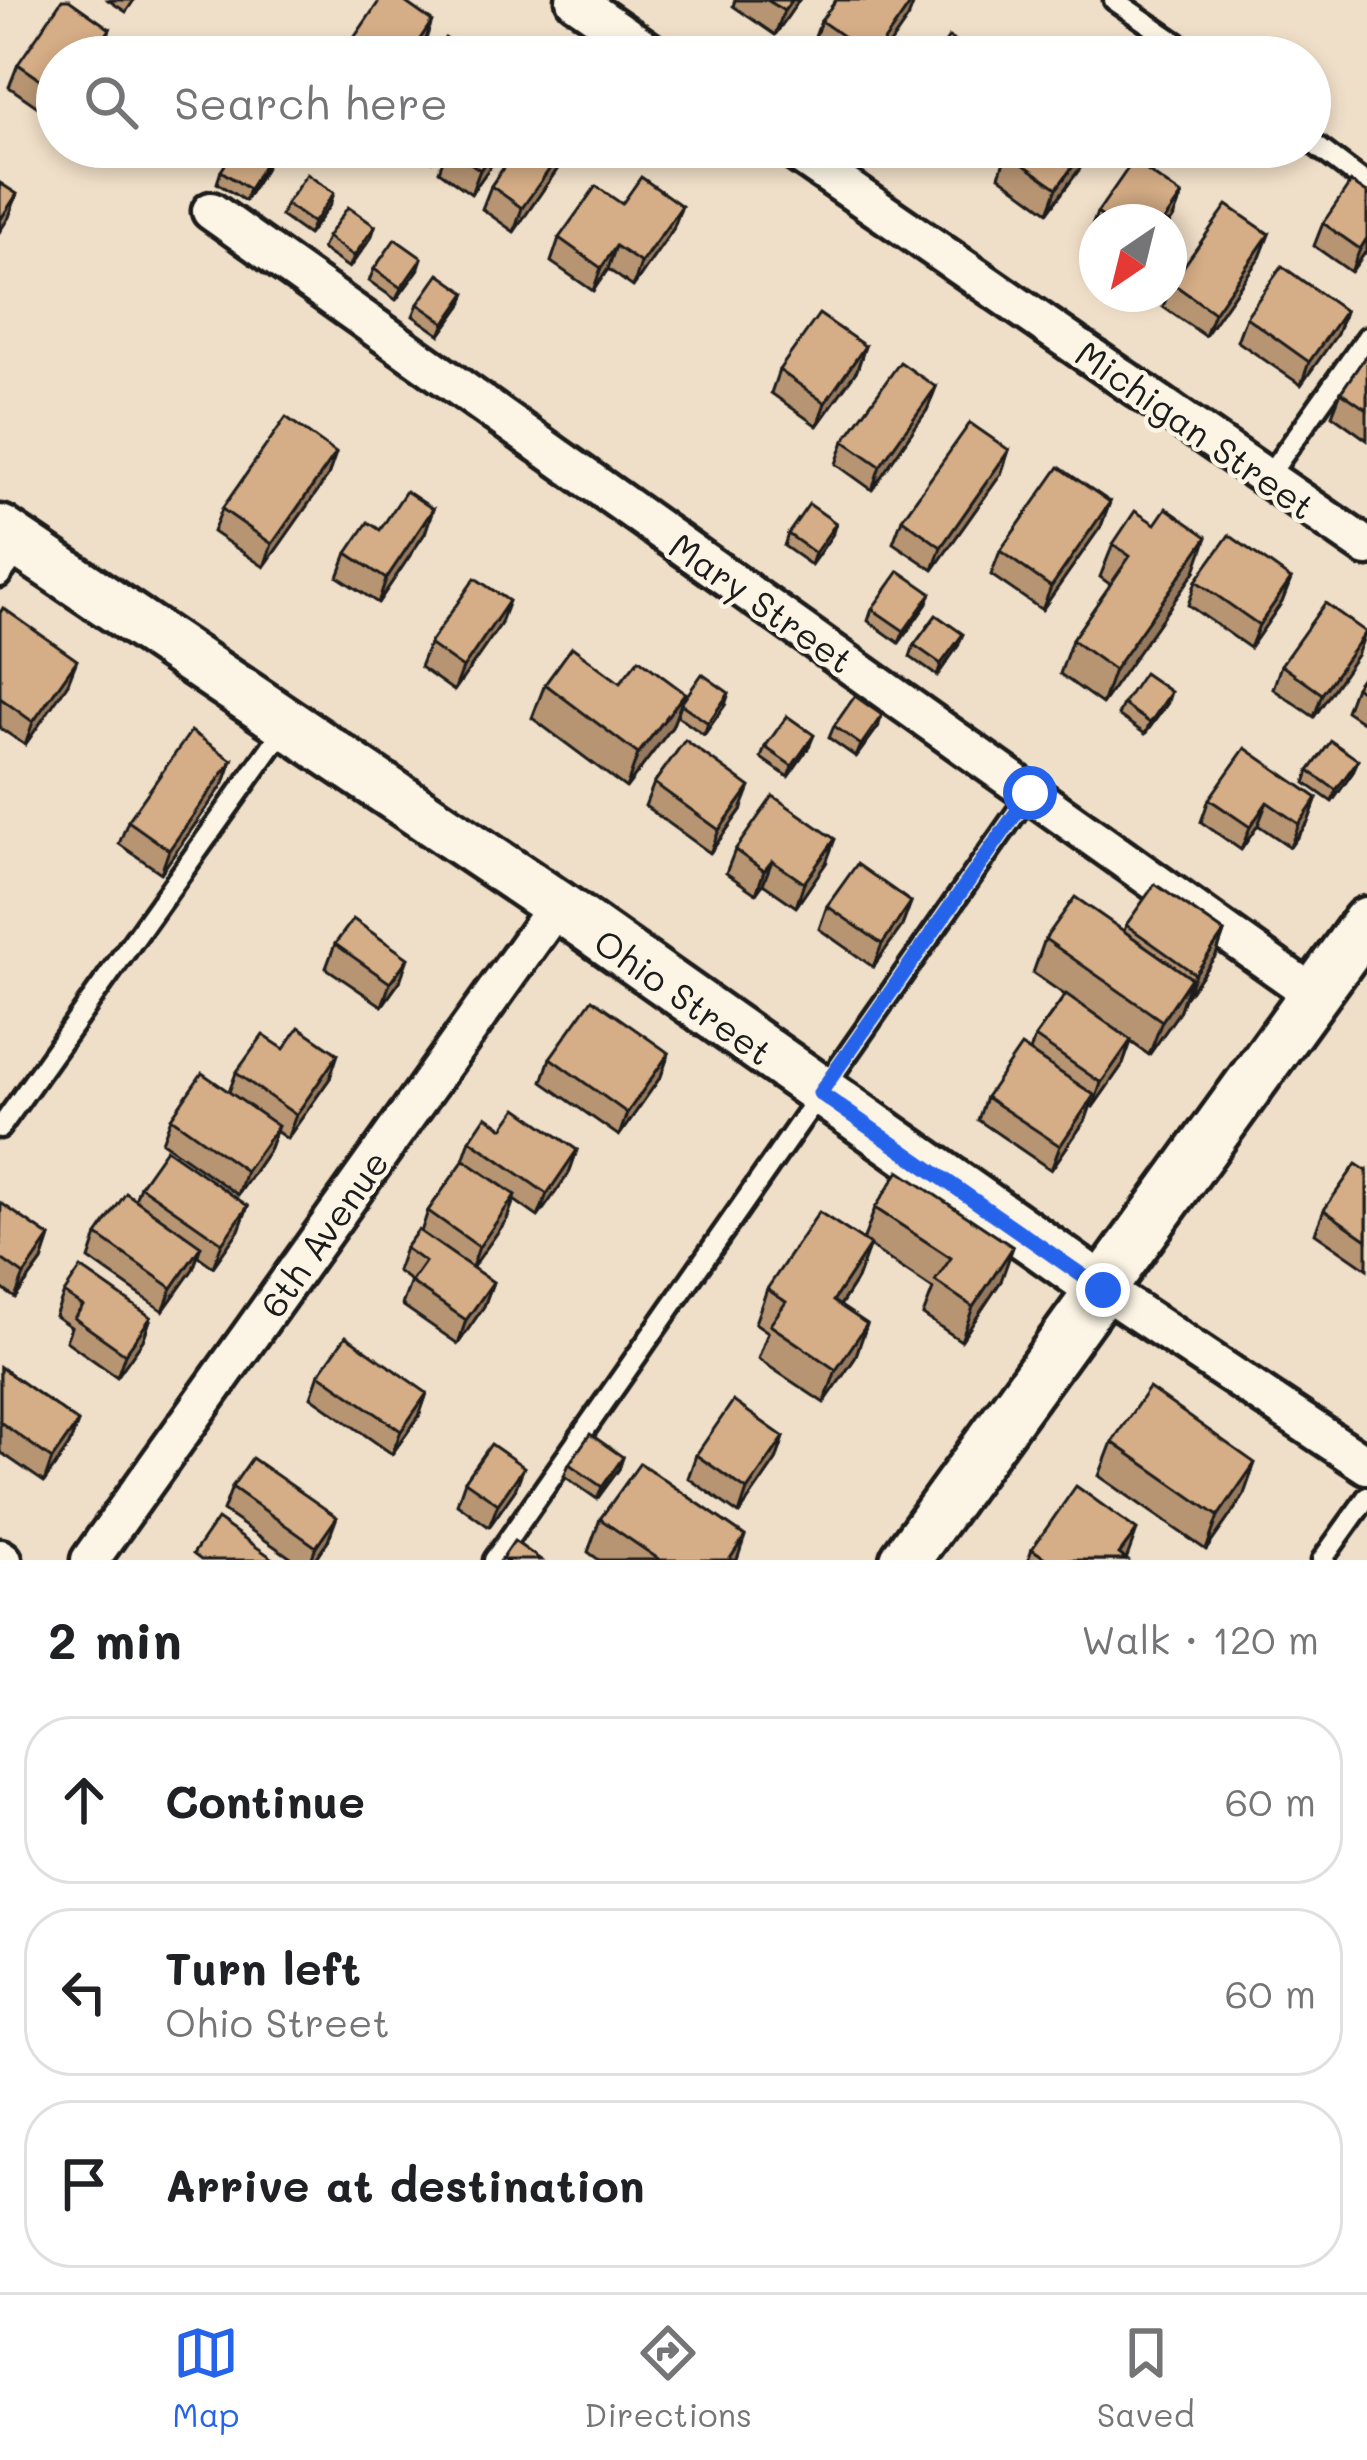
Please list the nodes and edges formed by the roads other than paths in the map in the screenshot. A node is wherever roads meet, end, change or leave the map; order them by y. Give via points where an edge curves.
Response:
1 (574, 0) edge
2 (1114, 0) edge
3 (626, 36) edge
4 (1166, 36) edge
5 (1331, 157) edge
6 (818, 168) edge
7 (1367, 184) edge
8 (211, 211) dead end
9 (1367, 337) edge
10 (1267, 478) junction
11 (1367, 547) edge
12 (8, 551) edge
13 (287, 724) junction
14 (1030, 793) junction
15 (557, 905) junction
16 (1367, 922) edge
17 (1313, 994) junction
18 (820, 1093) junction
19 (0, 1128) edge
20 (1103, 1290) junction
21 (1367, 1465) edge
22 (1367, 1497) edge
23 (90, 1560) edge
24 (494, 1560) edge
25 (905, 1560) edge
26 (1322, 1560) edge

1 - 3 street
2 - 4 lane
5 - 7 lane
6 - 10 street, Michigan Street
8 - 14 street, Mary Street
9 - 10 lane
10 - 11 street, Michigan Street
12 - 13 street, Ohio Street
13 - 15 street, Ohio Street
13 - 19 lane
14 - 17 street, Mary Street
14 - 18 lane
15 - 18 street, Ohio Street
15 - 23 street, 6th Avenue
16 - 17 street
17 - 20 street
18 - 20 street, Ohio Street
18 - 24 lane
20 - 21 street, Ohio Street
20 - 25 street
22 - 26 lane

